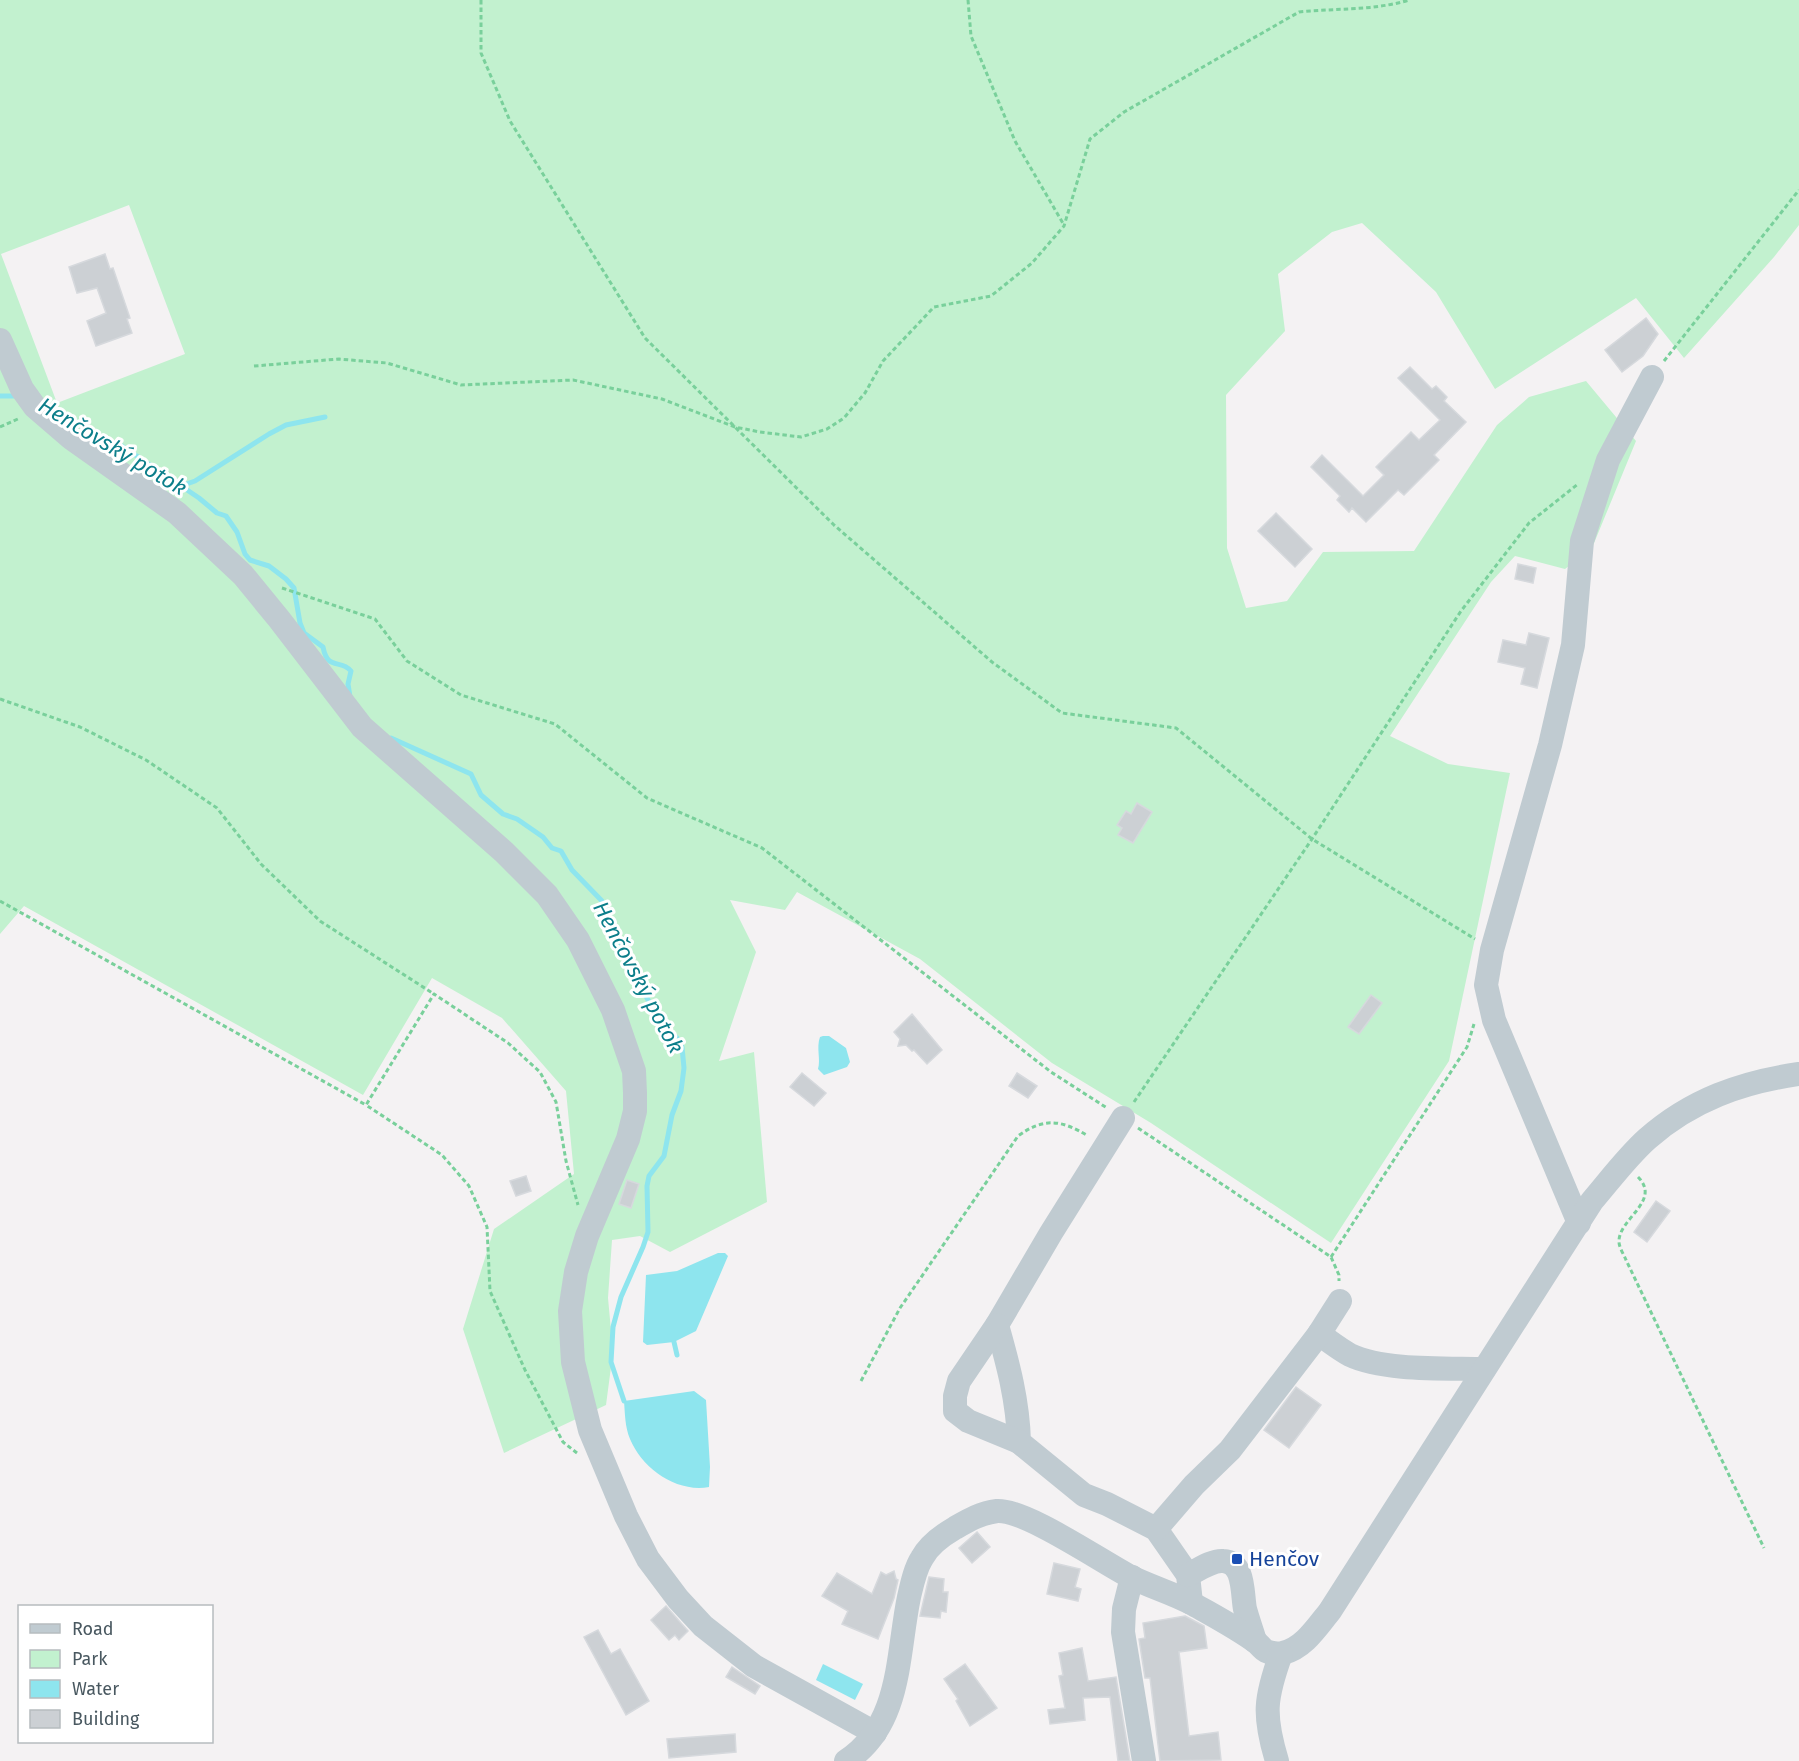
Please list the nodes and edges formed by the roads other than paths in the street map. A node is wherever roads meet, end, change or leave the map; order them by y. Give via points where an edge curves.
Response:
1 (0, 340) edge
2 (1652, 377) road end
3 (1799, 1074) edge
4 (1123, 1118) road end
5 (1580, 1223) junction
6 (1340, 1301) road end
7 (997, 1325) junction
8 (1319, 1334) junction
9 (1484, 1370) junction
10 (1019, 1442) junction
11 (1156, 1529) junction
12 (1188, 1575) junction
13 (1132, 1577) junction
14 (1191, 1603) junction
15 (1255, 1641) junction
16 (1281, 1654) junction
17 (874, 1733) junction
18 (846, 1761) edge
19 (1144, 1761) edge
20 (1277, 1761) edge

1 - 17 street via 28,398 71,438 177,513 243,575 362,727 504,852 547,895 578,940 613,1010 634,1071 635,1093 628,1138 587,1236 570,1311 573,1362 590,1430 648,1559 678,1599 704,1626 754,1666
2 - 5 street via 1608,460 1582,541 1573,645 1550,746 1485,985 1494,1020
3 - 5 street via 1737,1087 1703,1101 1659,1129 1623,1163
4 - 7 street
5 - 9 street
6 - 8 street
7 - 10 street via 1011,1372
7 - 10 street via 959,1381 955,1411 968,1421
8 - 9 street via 1351,1355 1377,1363
8 - 11 street via 1230,1450
9 - 16 street via 1330,1611 1308,1638
10 - 11 street via 1084,1495
11 - 12 street
12 - 14 street
12 - 15 street via 1217,1562 1226,1561 1236,1567
13 - 14 street
13 - 17 street via 1008,1511 982,1513 948,1532 921,1558 913,1579 889,1708
13 - 19 street via 1123,1632
14 - 15 street
15 - 16 street via 1267,1652
16 - 20 street via 1269,1688 1268,1710 1268,1731
17 - 18 street

